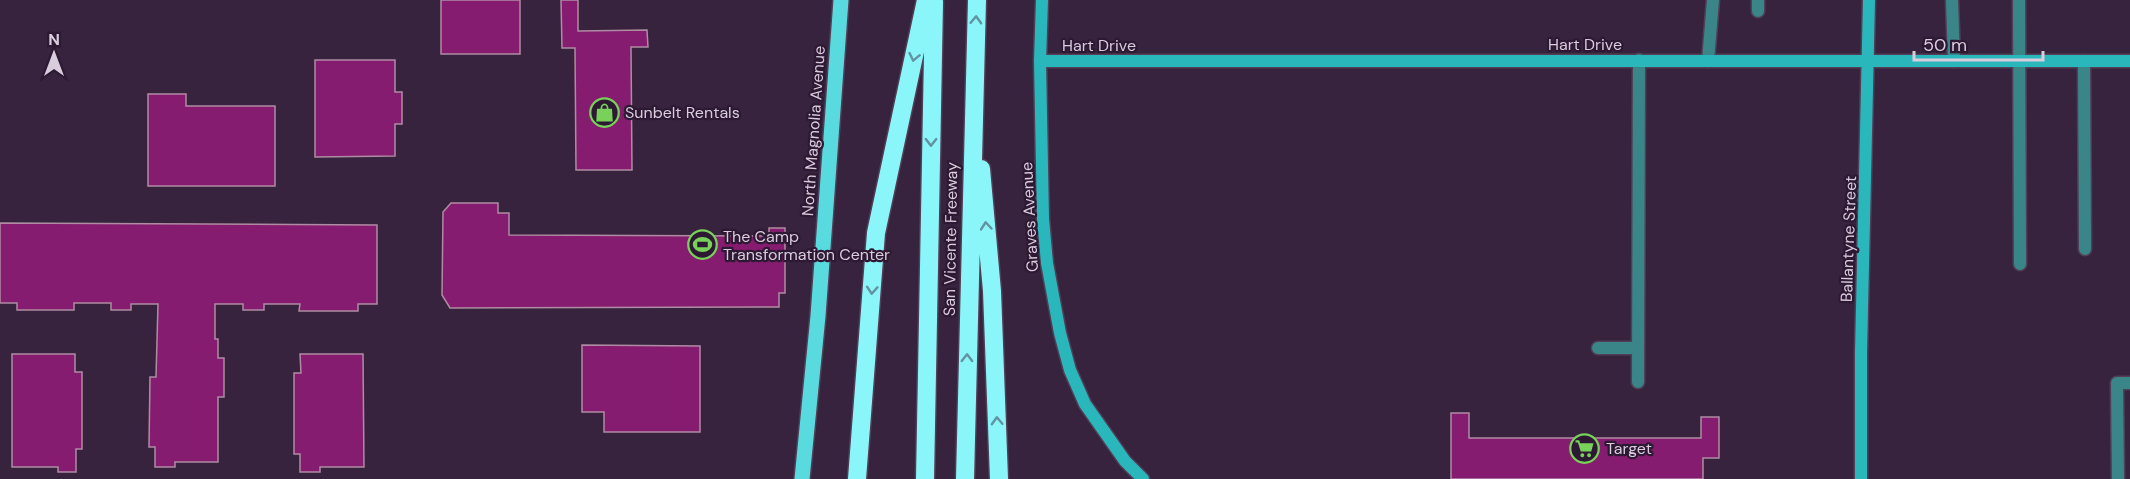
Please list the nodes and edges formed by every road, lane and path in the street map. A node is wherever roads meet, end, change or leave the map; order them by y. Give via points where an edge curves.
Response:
1 (841, 0) edge
2 (926, 0) edge
3 (934, 0) edge
4 (977, 0) edge
5 (1042, 0) edge
6 (1713, 0) edge
7 (1869, 0) edge
8 (1952, 0) edge
9 (2019, 0) edge
10 (1639, 60) junction
11 (1040, 61) junction
12 (1708, 61) junction
13 (1869, 61) junction
14 (1954, 61) junction
15 (2020, 61) junction
16 (2084, 61) junction
17 (2130, 61) edge
18 (973, 81) junction
19 (2085, 249) dead end
20 (2020, 264) dead end
21 (928, 307) junction
22 (1598, 348) dead end
23 (1638, 348) junction
24 (1638, 382) dead end
25 (2130, 383) edge
26 (802, 479) edge
27 (857, 479) edge
28 (915, 479) edge
29 (925, 479) edge
30 (965, 479) edge
31 (999, 479) edge
32 (1143, 479) edge
33 (1861, 479) edge
34 (2118, 479) edge

1 - 26 main road, North Magnolia Avenue via 818,327
2 -> 27 highway via 876,232
3 -> 21 highway, San Vicente Freeway
18 -> 4 highway, San Vicente Freeway
5 - 11 street, Graves Avenue
6 - 12 street
7 - 13 street, Ballantyne Street
8 - 14 street
9 - 15 street
10 - 11 street, Hart Drive
10 - 12 street, Hart Drive
10 - 23 street
11 - 32 street, Graves Avenue via 1043,219 1060,333 1085,404 1125,461
12 - 13 street, Hart Drive
13 - 14 street, Hart Drive
13 - 33 street, Ballantyne Street
14 - 15 street, Hart Drive
15 - 16 street, Hart Drive
15 - 20 street
16 - 17 street, Hart Drive
16 - 19 street
30 -> 18 highway, San Vicente Freeway
31 -> 18 highway via 992,291
21 - 28 highway
21 - 29 highway
22 - 23 street
23 - 24 street
25 - 34 street via 2117,383

